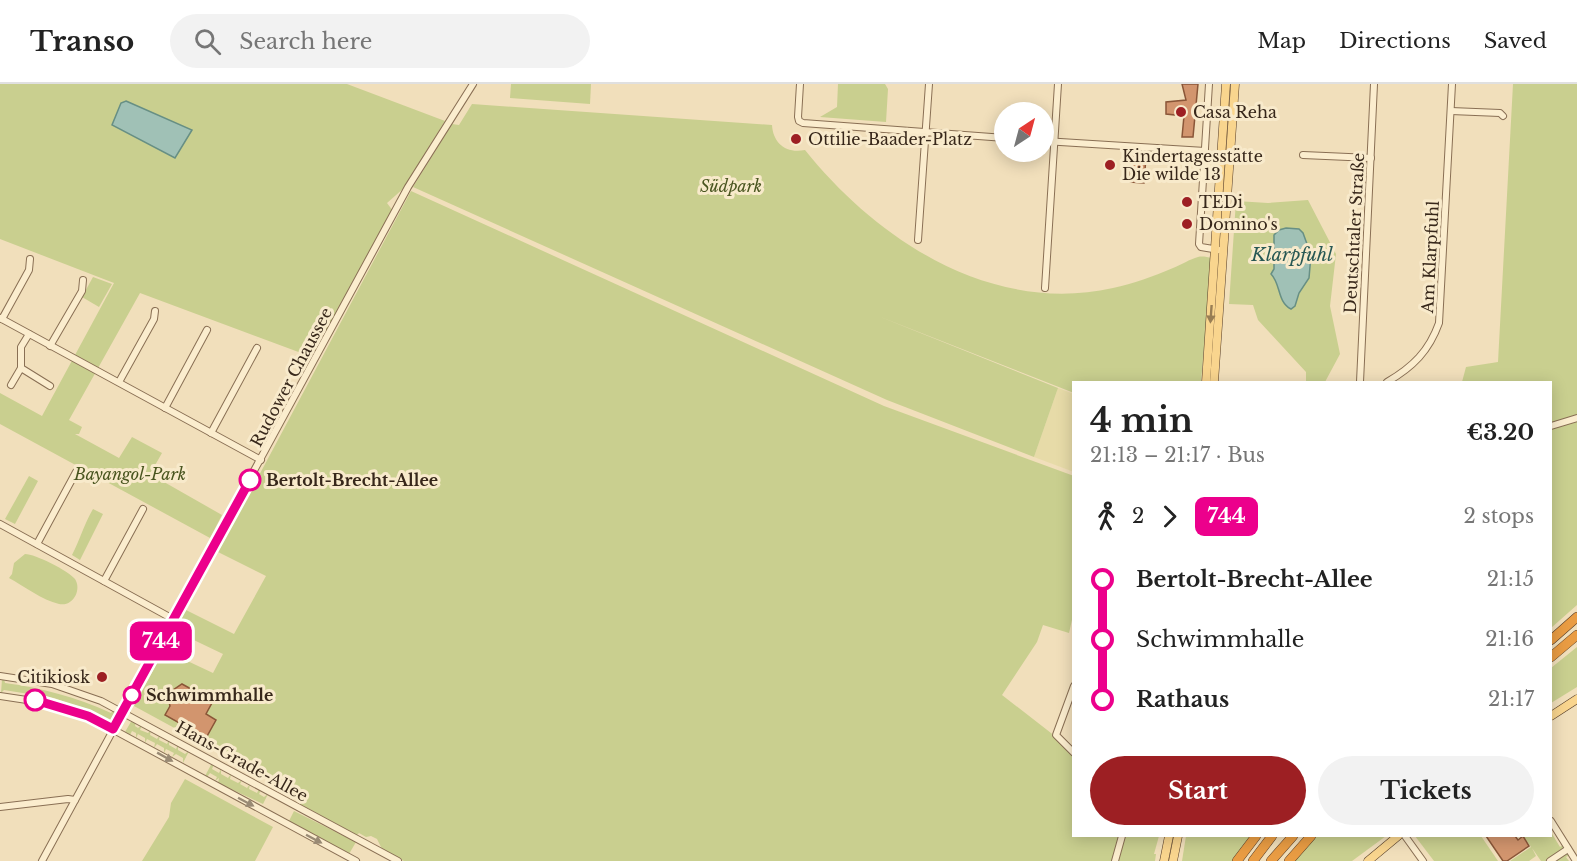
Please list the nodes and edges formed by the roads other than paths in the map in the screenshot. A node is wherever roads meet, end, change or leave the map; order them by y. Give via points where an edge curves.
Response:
1 (473, 84) edge
2 (800, 84) edge
3 (929, 84) edge
4 (1058, 84) edge
5 (1209, 84) edge
6 (1226, 84) edge
7 (1235, 84) edge
8 (1374, 84) edge
9 (1452, 84) edge
10 (1451, 111) junction
11 (1503, 116) dead end
12 (926, 133) junction
13 (994, 137) edge
14 (1054, 142) joint
15 (1205, 151) junction
16 (1303, 154) dead end
17 (1371, 158) junction
18 (1053, 162) edge
19 (918, 240) dead end
20 (1220, 250) junction
21 (30, 259) dead end
22 (83, 280) dead end
23 (1045, 288) dead end
24 (155, 311) dead end
25 (1, 319) edge
26 (207, 330) dead end
27 (29, 334) junction
28 (50, 346) junction
29 (257, 348) dead end
30 (21, 368) junction
31 (1206, 381) edge
32 (1214, 381) edge
33 (1360, 381) edge
34 (1389, 381) edge
35 (119, 382) junction
36 (11, 386) dead end
37 (50, 387) dead end
38 (165, 408) junction
39 (1577, 418) edge
40 (1552, 426) edge
41 (211, 433) junction
42 (261, 460) junction
43 (76, 472) dead end
44 (143, 509) dead end
45 (0, 524) edge
46 (37, 544) junction
47 (104, 580) junction
48 (1577, 617) edge
49 (173, 619) junction
50 (1577, 635) edge
51 (1552, 639) edge
52 (1552, 656) edge
53 (0, 676) edge
54 (1072, 691) edge
55 (0, 696) edge
56 (1577, 699) edge
57 (123, 711) junction
58 (1552, 715) edge
59 (113, 729) junction
60 (1072, 751) edge
61 (75, 800) junction
62 (0, 807) edge
63 (1552, 822) edge
64 (1122, 837) edge
65 (1169, 837) edge
66 (1178, 837) edge
67 (1255, 837) edge
68 (1271, 837) edge
69 (1292, 837) edge
70 (1310, 837) edge
71 (1397, 837) edge
72 (1406, 837) edge
73 (1568, 849) junction
74 (42, 861) edge
75 (356, 861) edge
76 (398, 861) edge
77 (1115, 861) edge
78 (1164, 861) edge
79 (1173, 861) edge
80 (1237, 861) edge
81 (1252, 861) edge
82 (1272, 861) edge
83 (1289, 861) edge
84 (1368, 861) edge
85 (1423, 861) edge
86 (1550, 861) edge
87 (1576, 861) edge

1 - 42 street, Rudower Chaussee via 408,187
2 - 12 street via 799,121
3 - 12 street
4 - 14 street
5 - 15 street
6 - 20 main road
7 - 20 main road
8 - 17 street, Deutschtaler Straße
9 - 10 street, Am Klarpfuhl
10 - 11 street
10 - 34 street, Am Klarpfuhl via 1439,323 1420,358
12 - 13 street
12 - 19 street
14 - 15 street
15 - 20 street via 1199,244
16 - 17 street
17 - 33 street, Deutschtaler Straße
18 - 23 street
20 -> 31 main road
20 - 32 main road
21 - 25 street via 29,270
22 - 28 street via 82,291
24 - 35 street via 154,320
25 - 27 street
26 - 38 street
27 - 28 street
27 - 30 street via 21,347
28 - 35 street
29 - 41 street
30 - 36 street
30 - 37 street
35 - 38 street
38 - 41 street
39 - 40 street
41 - 42 street
42 - 49 street, Rudower Chaussee
43 - 46 street
44 - 47 street
45 - 46 street
46 - 47 street
47 - 49 street
48 - 51 highway
49 - 57 street, Rudower Chaussee
50 - 52 highway
53 - 57 street, Hans-Grade-Allee via 76,690
54 - 60 street via 1056,735
55 - 59 street, Hans-Grade-Allee via 64,708
56 - 58 main road
57 - 59 street, Rudower Chaussee
57 - 76 street, Hans-Grade-Allee
59 - 61 street, Rudower Chaussee
59 -> 75 street, Hans-Grade-Allee
61 - 62 street
61 - 74 street, Rudower Chaussee
63 - 73 street
64 - 77 street
65 - 78 main road
66 - 79 main road
67 - 80 highway
68 - 81 highway
69 - 82 highway
70 - 83 highway
71 - 84 main road
72 - 85 street
73 - 86 street
73 - 87 street

